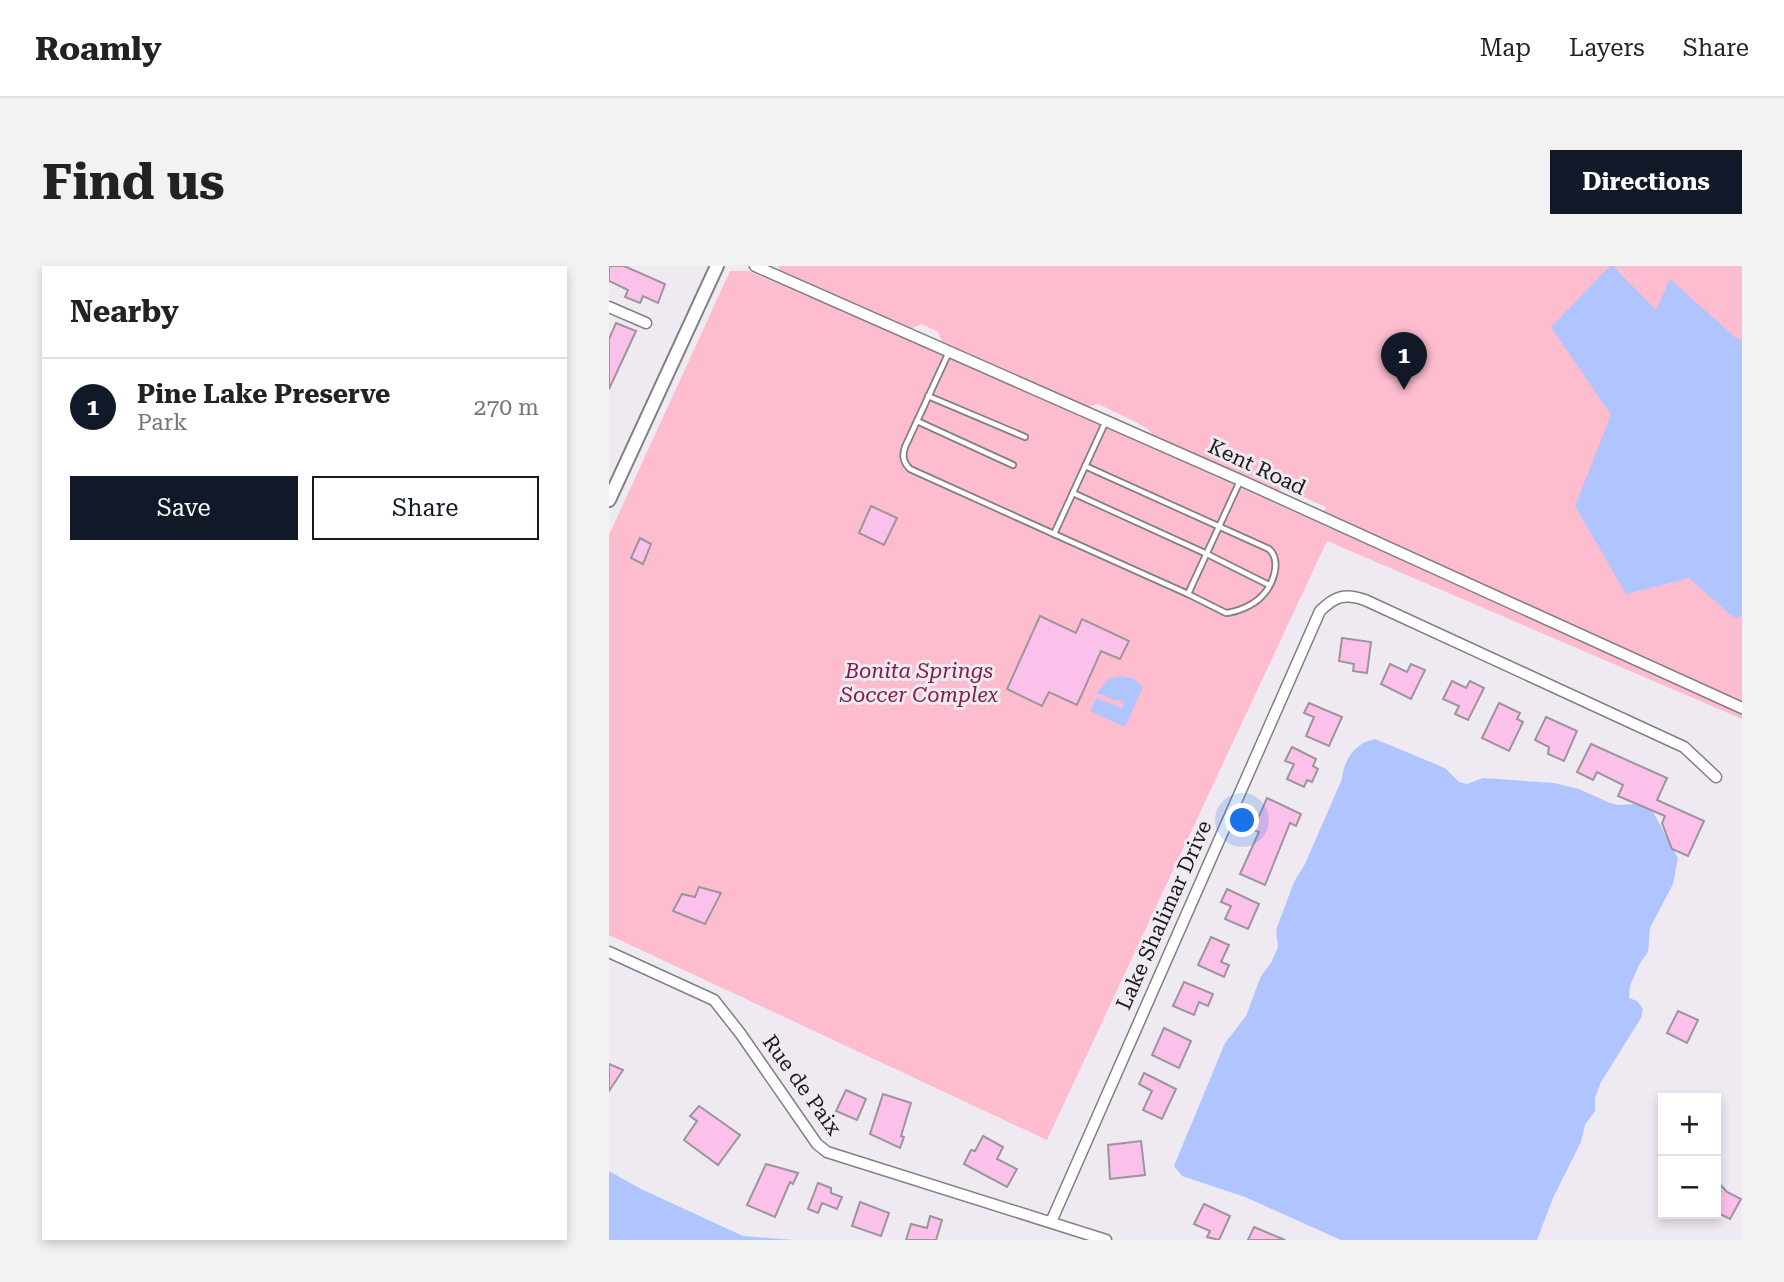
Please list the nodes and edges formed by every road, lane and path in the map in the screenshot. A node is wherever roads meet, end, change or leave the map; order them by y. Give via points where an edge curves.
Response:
1 (717, 266) edge
2 (755, 266) edge
3 (609, 307) edge
4 (646, 323) dead end
5 (949, 351) junction
6 (928, 396) junction
7 (1106, 420) junction
8 (917, 421) junction
9 (1025, 438) dead end
10 (1013, 465) dead end
11 (1086, 466) junction
12 (1240, 480) junction
13 (1073, 494) junction
14 (609, 500) edge
15 (1219, 526) junction
16 (1055, 534) junction
17 (1206, 554) junction
18 (1269, 585) junction
19 (1188, 594) junction
20 (1742, 708) edge
21 (1716, 777) dead end
22 (609, 952) edge
23 (1051, 1222) junction
24 (1106, 1240) edge

1 - 14 street
2 - 5 street, Kent Road
3 - 4 street
5 - 6 lane
5 - 7 street, Kent Road
6 - 8 lane
6 - 9 lane
7 - 11 lane
7 - 12 street, Kent Road
8 - 10 lane
8 - 16 lane via 903,452 910,469
11 - 13 lane
11 - 15 lane
12 - 15 lane
12 - 20 street, Kent Road
13 - 16 lane
13 - 17 lane
15 - 17 lane
15 - 18 lane via 1274,554 1275,572
16 - 19 lane
17 - 18 lane
17 - 19 lane
18 - 19 lane via 1262,597 1226,613
21 - 23 street, Lake Shalimar Drive via 1684,747 1365,600 1352,595 1329,602 1320,611
22 - 23 street, Rue de Paix via 714,1000 827,1152
23 - 24 street, Rue de Paix

